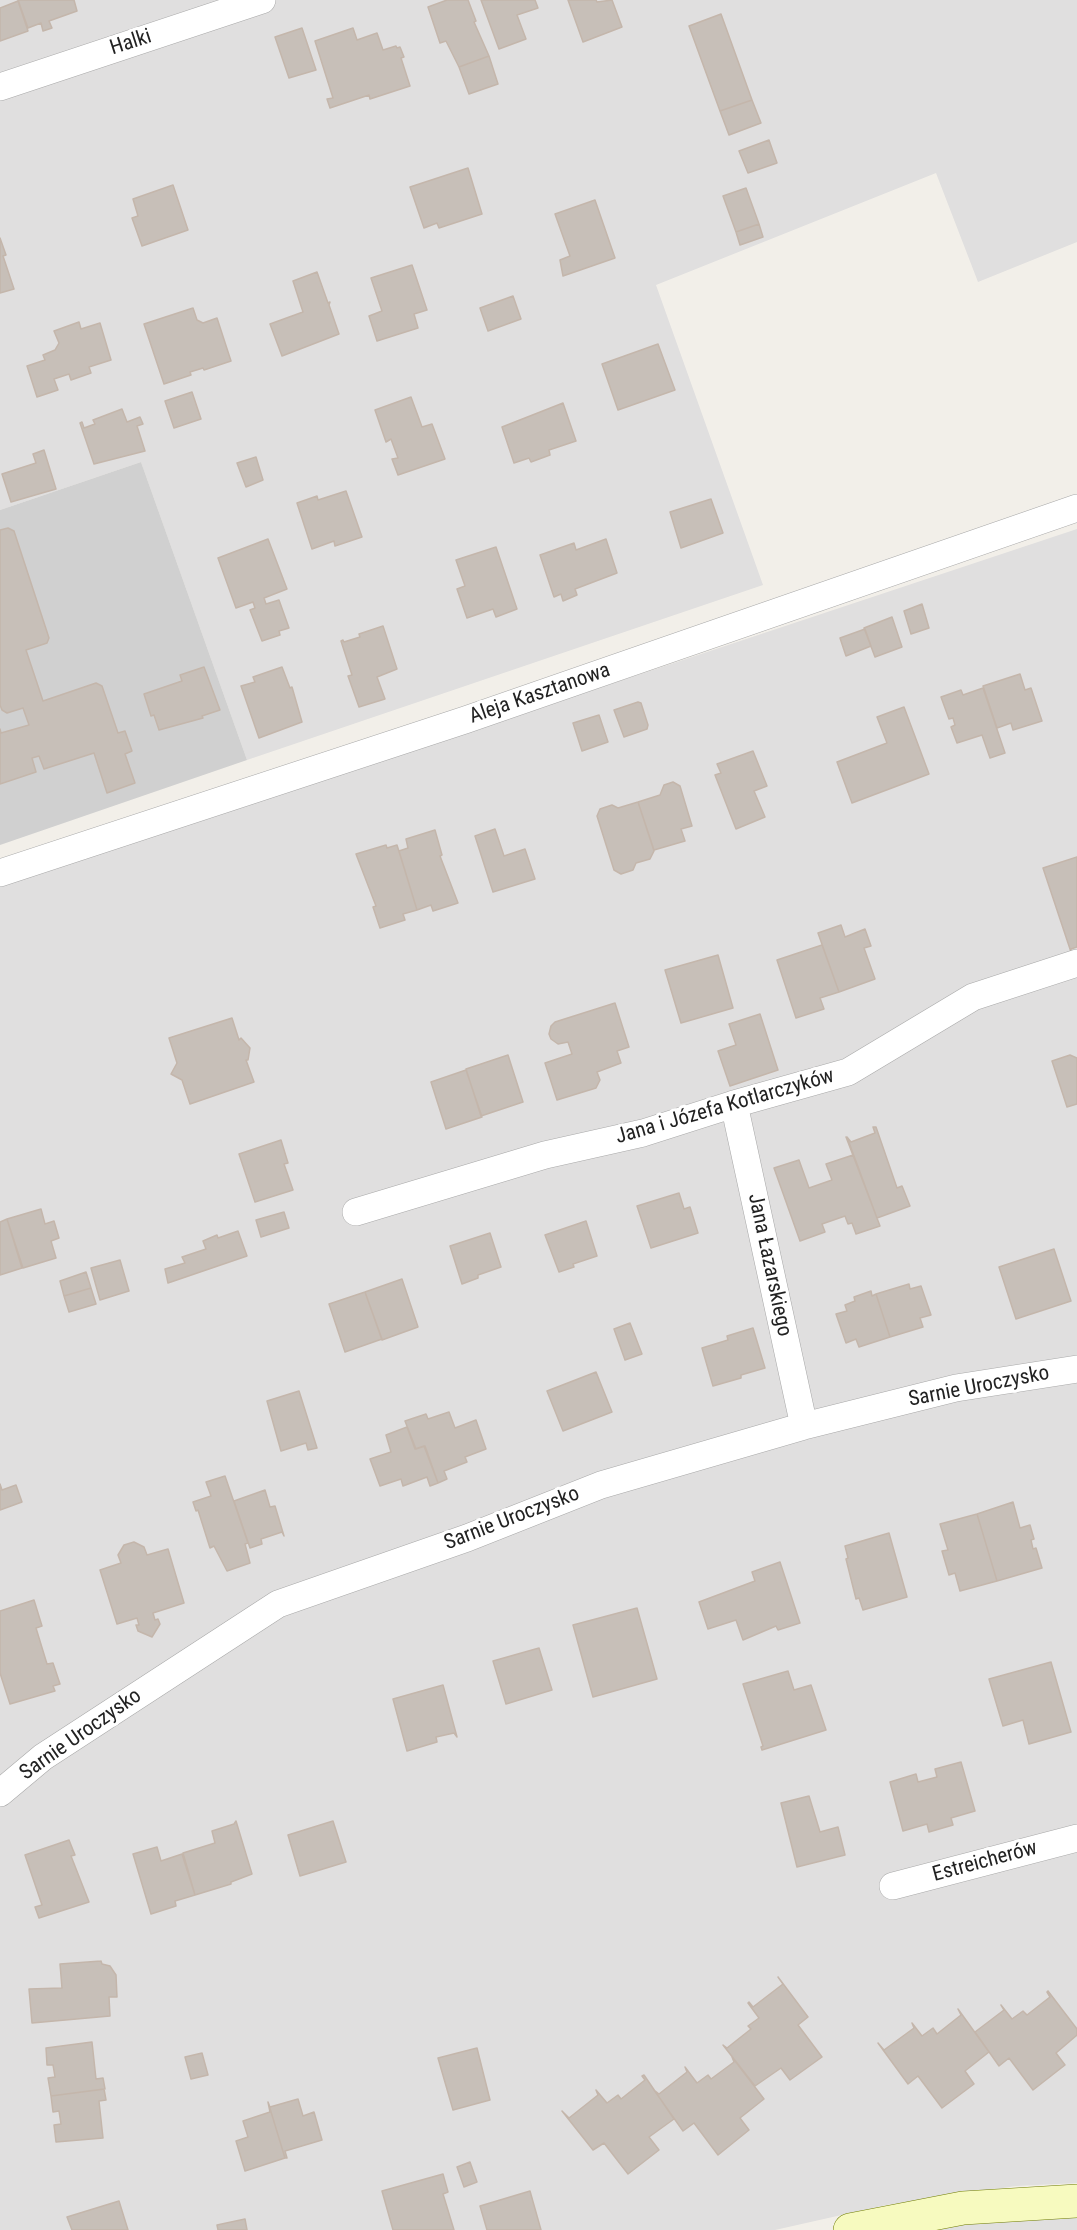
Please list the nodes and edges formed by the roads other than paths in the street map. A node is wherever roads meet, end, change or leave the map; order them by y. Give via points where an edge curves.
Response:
1 (262, 0) edge
2 (0, 87) edge
3 (1077, 508) edge
4 (0, 873) edge
5 (1077, 963) edge
6 (734, 1104) junction
7 (356, 1212) dead end
8 (1077, 1369) edge
9 (804, 1426) junction
10 (0, 1793) edge
11 (1077, 1838) edge
12 (893, 1886) dead end
13 (1077, 2201) edge
14 (850, 2230) edge

1 - 2 street, Halki
3 - 4 street, Aleja Kasztanowa via 465,720
5 - 6 street, Jana i Józefa Kotlarczyków via 973,997 848,1072
6 - 7 street, Jana i Józefa Kotlarczyków
6 - 9 street, Jana Łazarskiego
8 - 9 street, Sarnie Uroczysko via 956,1388
9 - 10 street, Sarnie Uroczysko via 602,1485 467,1538 278,1604 43,1757
11 - 12 street, Estreicherów
13 - 14 street via 963,2208

